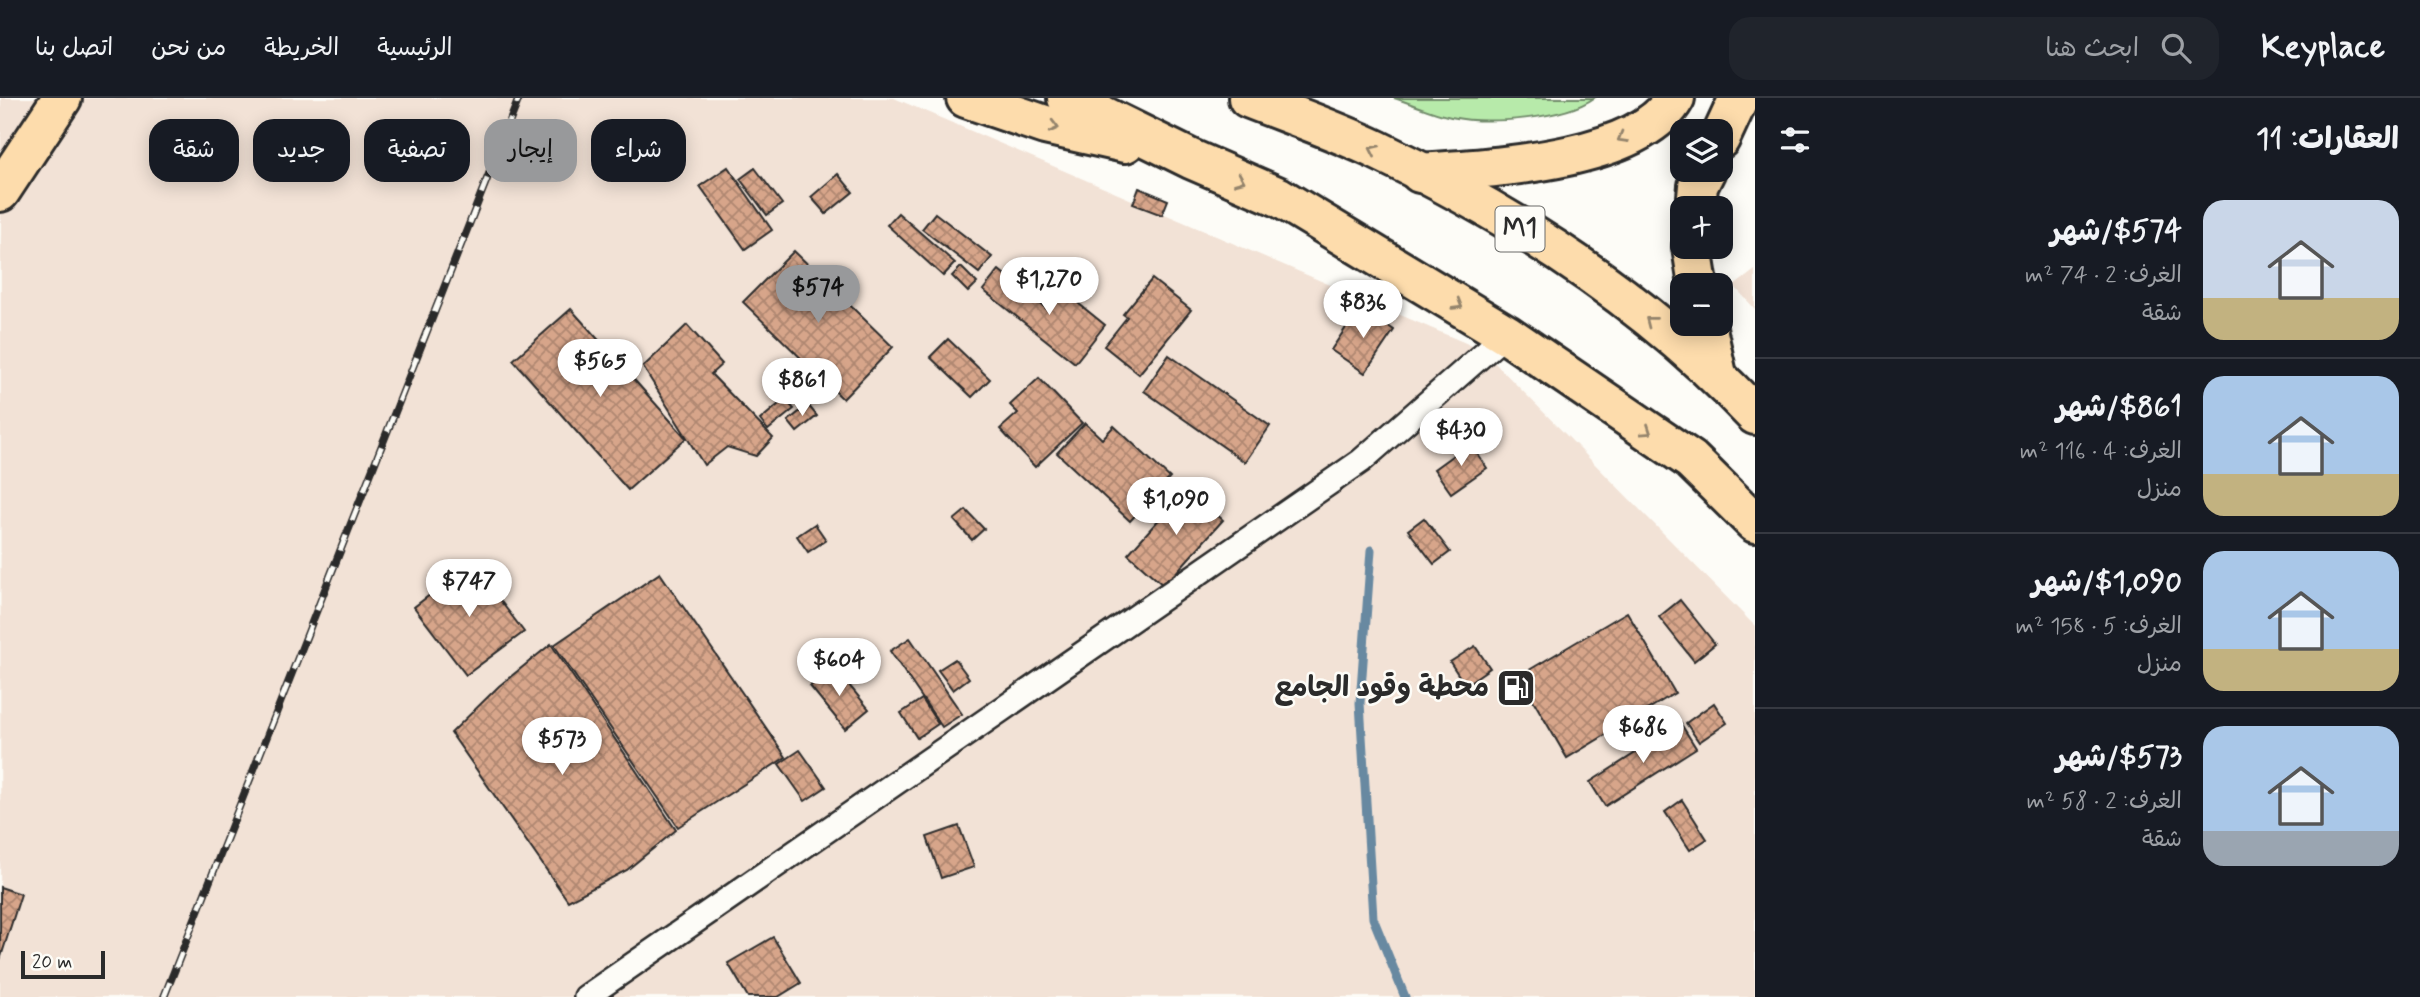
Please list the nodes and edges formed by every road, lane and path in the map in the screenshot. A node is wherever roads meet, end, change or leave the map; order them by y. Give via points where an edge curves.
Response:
1 (62, 98) edge
2 (966, 98) edge
3 (1067, 98) edge
4 (1248, 98) edge
5 (1675, 98) edge
6 (1739, 98) edge
7 (1729, 119) edge
8 (1191, 159) junction
9 (1420, 173) junction
10 (0, 192) edge
11 (1506, 334) junction
12 (1709, 336) edge
13 (1717, 375) junction
14 (1755, 415) edge
15 (1755, 523) edge
16 (586, 997) edge

1 - 10 highway
2 -> 8 highway via 1045,125
3 - 8 highway
9 -> 4 highway, M1
5 -> 9 highway via 1667,112 1607,147 1516,166
6 - 7 highway
8 -> 11 highway via 1279,197
13 -> 9 highway, M1 via 1567,256
11 -> 15 highway via 1691,460
11 - 16 street via 1362,461
12 - 13 highway
13 - 14 highway, M1

